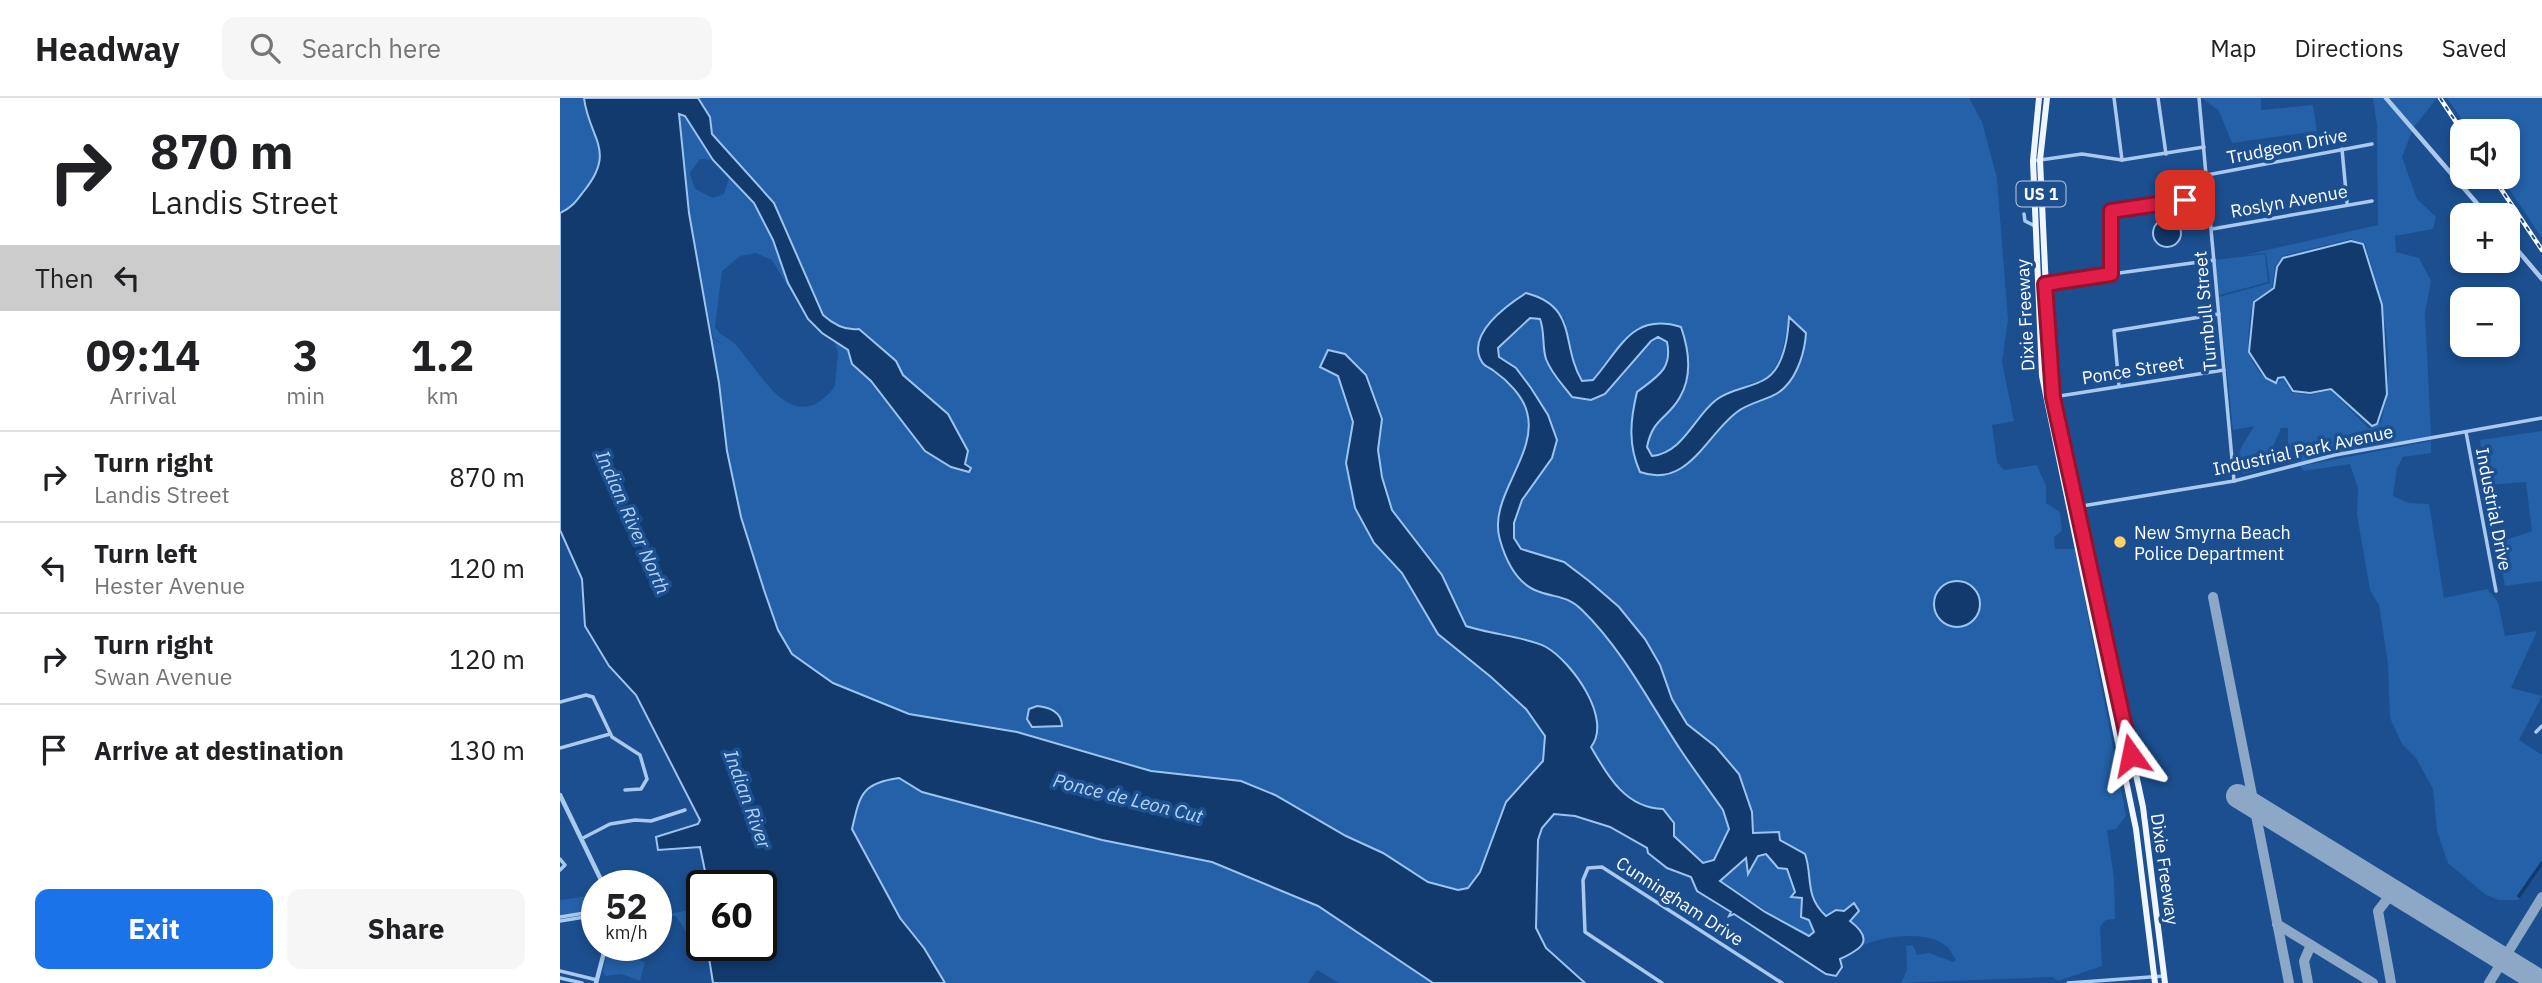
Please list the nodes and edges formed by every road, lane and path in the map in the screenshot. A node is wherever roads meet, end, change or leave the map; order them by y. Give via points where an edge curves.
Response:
1 (2039, 98) edge
2 (2047, 98) edge
3 (2114, 98) edge
4 (2158, 98) edge
5 (2199, 98) edge
6 (2386, 98) edge
7 (2372, 144) dead end
8 (2204, 147) junction
9 (2342, 149) junction
10 (2166, 154) junction
11 (2122, 160) junction
12 (2036, 161) junction
13 (2207, 175) junction
14 (2208, 197) junction
15 (2372, 201) dead end
16 (2477, 203) edge
17 (2348, 204) junction
18 (2024, 214) dead end
19 (2035, 226) junction
20 (2211, 229) junction
21 (2520, 253) edge
22 (2214, 260) junction
23 (2111, 274) junction
24 (2542, 279) edge
25 (2041, 284) junction
26 (2219, 314) junction
27 (2224, 370) junction
28 (2119, 386) junction
29 (2049, 398) junction
30 (2542, 418) edge
31 (2466, 432) junction
32 (2234, 481) junction
33 (2073, 507) junction
34 (2496, 591) dead end
35 (560, 702) edge
36 (2542, 726) edge
37 (2536, 732) dead end
38 (610, 734) junction
39 (560, 748) edge
40 (2137, 781) junction
41 (2127, 782) junction
42 (625, 790) dead end
43 (560, 795) edge
44 (685, 810) dead end
45 (583, 838) junction
46 (560, 859) edge
47 (560, 870) edge
48 (597, 870) edge
49 (581, 916) edge
50 (560, 919) edge
51 (602, 961) edge
52 (560, 971) edge
53 (560, 978) edge
54 (2165, 979) edge
55 (2154, 980) edge
56 (596, 982) edge
57 (582, 983) edge
58 (1662, 983) edge
59 (1782, 983) edge
60 (2068, 983) edge

1 - 12 main road, Dixie Freeway / US 1
2 - 12 main road, Dixie Freeway / US 1
3 - 11 street
4 - 10 street
5 - 8 street, Turnbull Street
6 - 16 street
7 - 9 street, Trudgeon Drive
8 - 10 street
8 - 13 street, Turnbull Street
9 - 13 street, Trudgeon Drive
9 - 17 street
10 - 11 street
11 - 12 street via 2082,154
12 - 19 main road, Dixie Freeway / US 1
12 - 25 main road, Dixie Freeway / US 1
13 - 14 street, Turnbull Street
14 - 20 street, Turnbull Street
14 - 23 street via 2111,211
15 - 17 street, Roslyn Avenue
17 - 20 street, Roslyn Avenue
18 - 19 street via 2025,221
19 - 25 main road, Dixie Freeway / US 1
20 - 22 street, Turnbull Street
21 - 24 street
22 - 23 street
22 - 26 street, Turnbull Street
23 - 25 street
25 - 29 main road, Dixie Freeway / US 1
26 - 27 street, Turnbull Street
26 - 28 street via 2114,331
27 - 28 street, Ponce Street
27 - 32 street, Turnbull Street
28 - 29 street, Ponce Street
29 - 33 main road, Dixie Freeway / US 1
30 - 31 street, Industrial Park Avenue
31 - 32 street, Industrial Park Avenue via 2335,455
31 - 34 street, Industrial Drive
32 - 33 street, Industrial Park Avenue
33 - 40 main road, Dixie Freeway / US 1
33 - 41 main road, Dixie Freeway / US 1
35 - 38 street via 593,697
36 - 37 street
38 - 39 street
38 - 42 street via 637,751 648,772 641,789
40 - 41 street
40 - 54 main road, Dixie Freeway / US 1 via 2151,854
41 - 55 main road, Dixie Freeway / US 1
43 - 45 street
44 - 45 street via 651,821 610,824
45 - 48 street
46 - 47 street via 565,866
49 - 50 street
51 - 56 street
52 - 56 street
53 - 57 street
54 - 55 street
55 - 60 street
58 - 59 street, Cunningham Drive via 1585,933 1583,880 1588,868 1602,867

